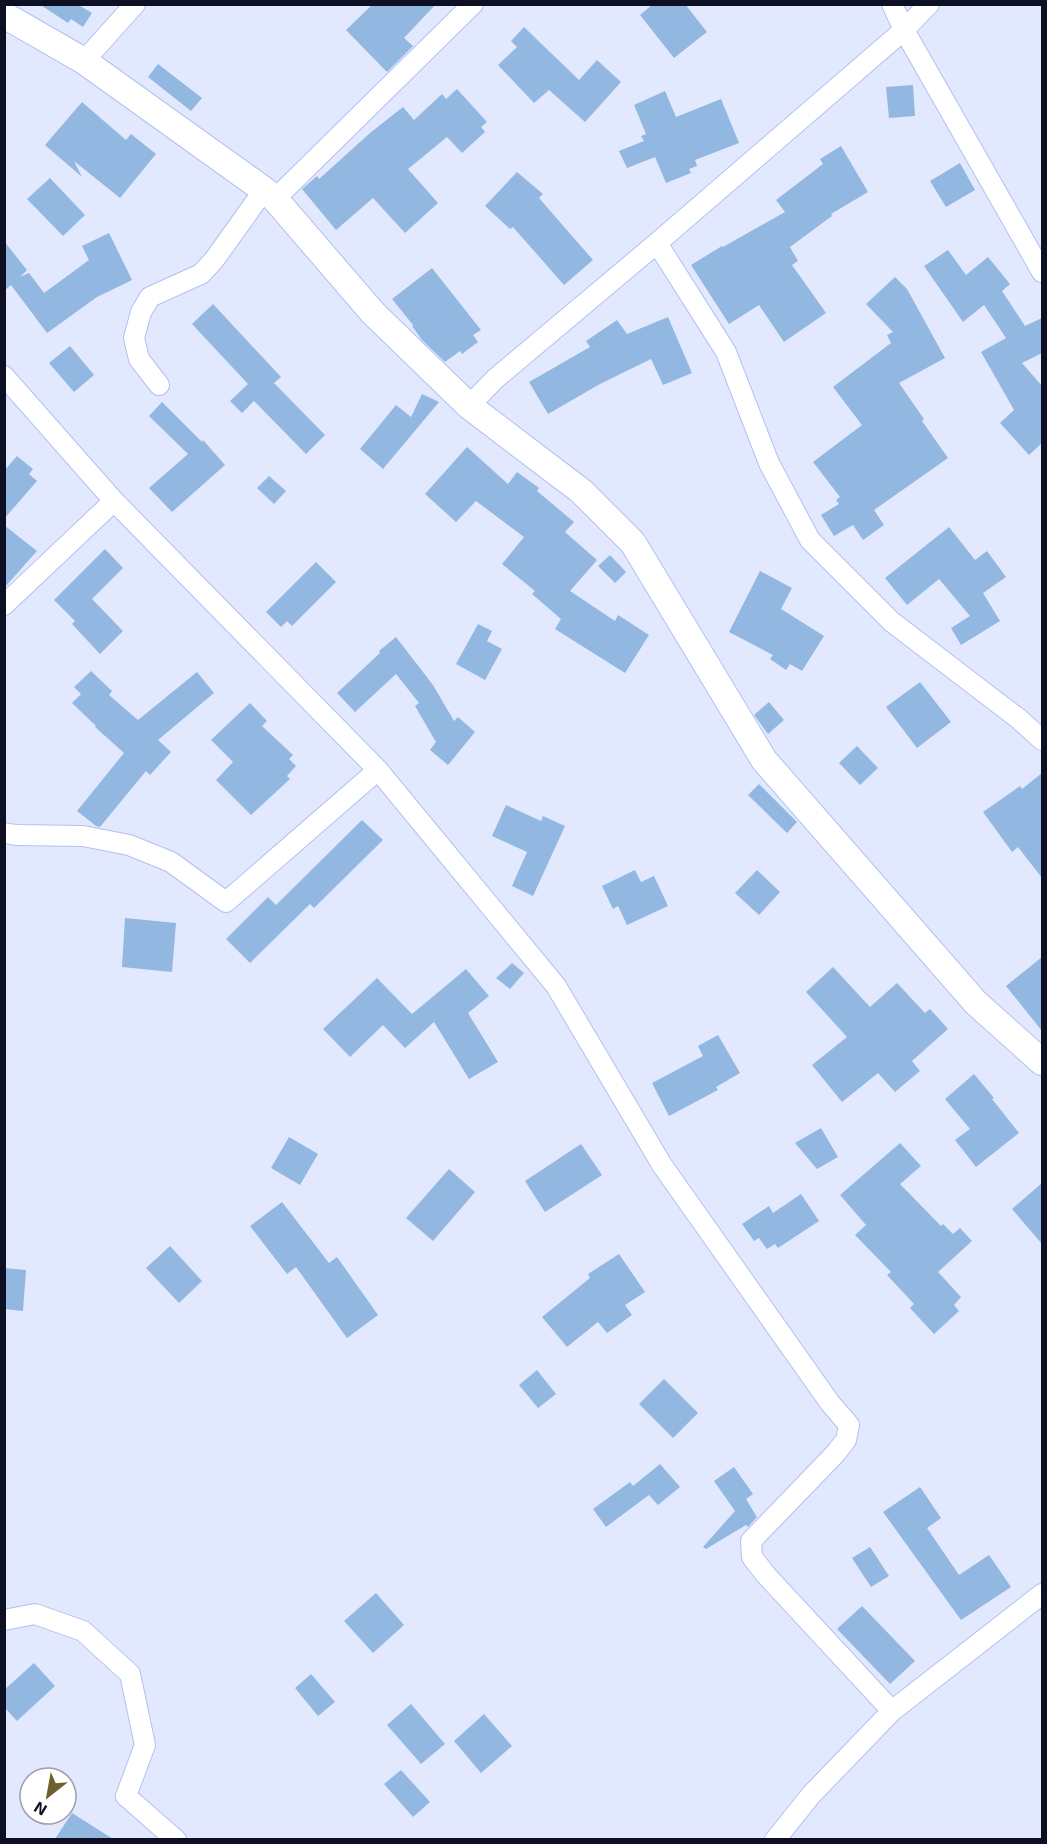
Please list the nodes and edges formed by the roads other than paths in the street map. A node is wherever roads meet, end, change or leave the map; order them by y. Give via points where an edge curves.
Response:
1 (135, 4) edge
2 (473, 4) edge
3 (892, 4) edge
4 (929, 4) edge
5 (4, 15) edge
6 (904, 30) junction
7 (84, 61) junction
8 (269, 195) junction
9 (657, 243) junction
10 (1042, 272) edge
11 (4, 376) edge
12 (159, 385) dead end
13 (469, 406) junction
14 (114, 501) junction
15 (4, 605) edge
16 (1042, 740) edge
17 (378, 770) junction
18 (4, 833) edge
19 (1042, 1062) edge
20 (1042, 1594) edge
21 (4, 1620) edge
22 (891, 1711) junction
23 (176, 1839) edge
24 (775, 1839) edge

1 - 7 street
2 - 8 street
3 - 6 street
4 - 6 street
5 - 7 street
6 - 9 street
6 - 10 street
7 - 8 street
8 - 12 street via 201,274 150,297 141,312 135,338 138,359
8 - 13 street via 373,313
9 - 13 street via 495,379
9 - 16 street via 726,352 769,463 810,540 892,622
11 - 14 street
13 - 19 street via 581,491 633,543 764,760 976,1003
14 - 15 street
14 - 17 street
17 - 18 street via 226,902 171,862 129,845 83,836
17 - 22 street via 556,986 662,1166 849,1425 846,1440 835,1454 752,1541 752,1557
20 - 22 street
21 - 23 street via 35,1614 83,1631 130,1674 146,1745 126,1796
22 - 24 street

